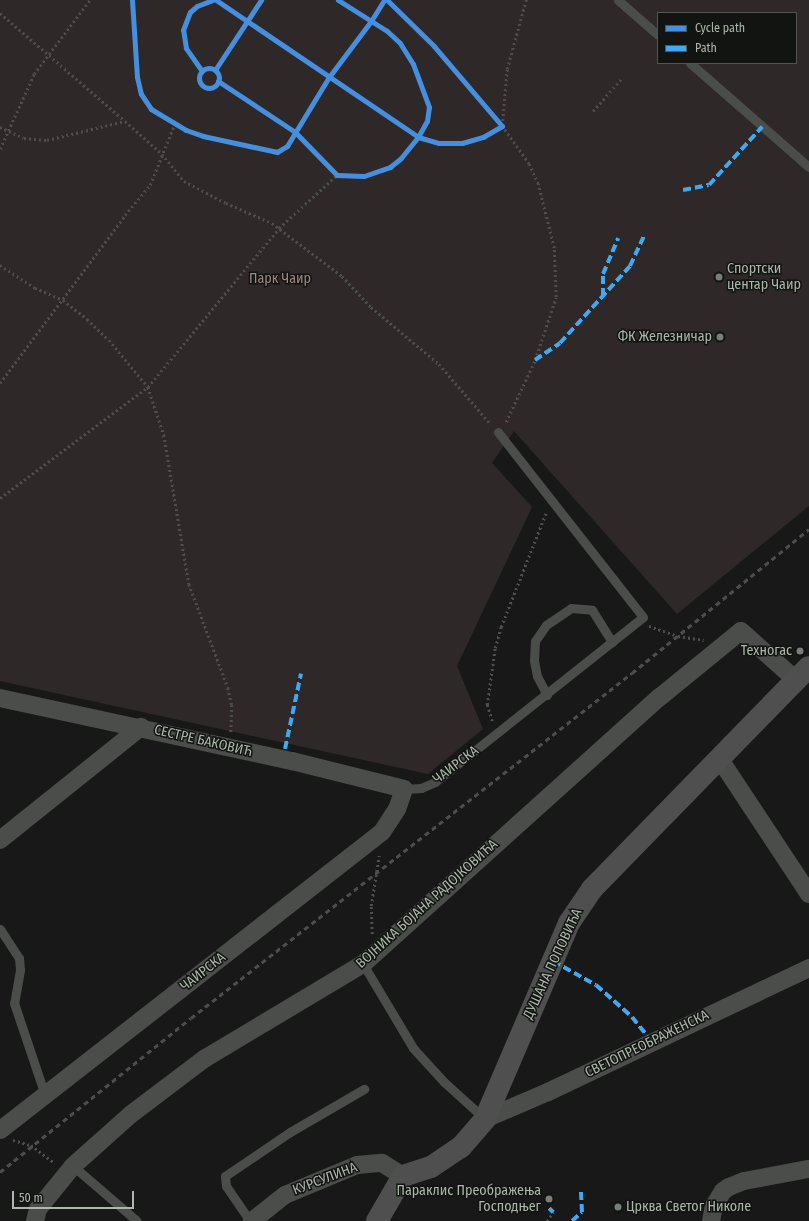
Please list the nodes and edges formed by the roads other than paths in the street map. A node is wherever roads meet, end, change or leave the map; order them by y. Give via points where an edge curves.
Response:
1 (618, 0) edge
2 (657, 34) edge
3 (691, 64) edge
4 (809, 167) edge
5 (498, 432) road end
6 (612, 642) junction
7 (803, 673) edge
8 (547, 695) junction
9 (0, 698) edge
10 (141, 727) junction
11 (719, 758) junction
12 (404, 789) junction
13 (0, 840) edge
14 (809, 894) edge
15 (0, 929) edge
16 (363, 964) junction
17 (809, 968) edge
18 (364, 1090) dead end
19 (45, 1095) junction
20 (485, 1118) junction
21 (3, 1134) edge
22 (74, 1166) junction
23 (809, 1169) edge
24 (403, 1176) junction
25 (34, 1221) edge
26 (137, 1221) edge
27 (251, 1221) edge
28 (377, 1221) edge
29 (711, 1221) edge

1 - 2 lane
3 - 4 lane
5 - 6 lane, ЧАИРСКА via 643,617
6 - 8 lane, ЧАИРСКА
6 - 8 lane via 592,610 571,608 546,625 535,641 534,660 537,676
7 - 11 street, ДУШАНА ПОПОВИЋА
7 - 16 street, ВОЈНИКА БОЈАНА РАДОЈКОВИЋА via 741,631 660,697
8 - 12 lane, ЧАИРСКА via 432,784 412,790
9 - 10 street, СЕСТРЕ БАКОВИЋ
10 - 12 street, СЕСТРЕ БАКОВИЋ
10 - 13 street
11 - 14 street
11 - 20 street, ДУШАНА ПОПОВИЋА via 592,889 569,923
12 - 19 street, ЧАИРСКА via 397,809 382,832
15 - 19 lane via 19,958 20,970 14,1003
16 - 20 lane via 413,1048 444,1082
16 - 22 street, ВОЈНИКА БОЈАНА РАДОЈКОВИЋА via 204,1059 167,1085
17 - 20 street, СВЕТОПРЕОБРАЖЕНСКА via 548,1092
18 - 27 lane via 290,1132 225,1176 226,1186
19 - 21 street, ЧАИРСКА
20 - 24 street, ДУШАНА ПОПОВИЋА via 461,1147 431,1167
22 - 25 street, ВОЈНИКА БОЈАНА РАДОЈКОВИЋА via 38,1209
22 - 26 lane
23 - 29 street via 744,1181 730,1187 723,1191 714,1206
24 - 27 street, КУРСУЛИНА via 382,1163 357,1165 285,1195
24 - 28 street

